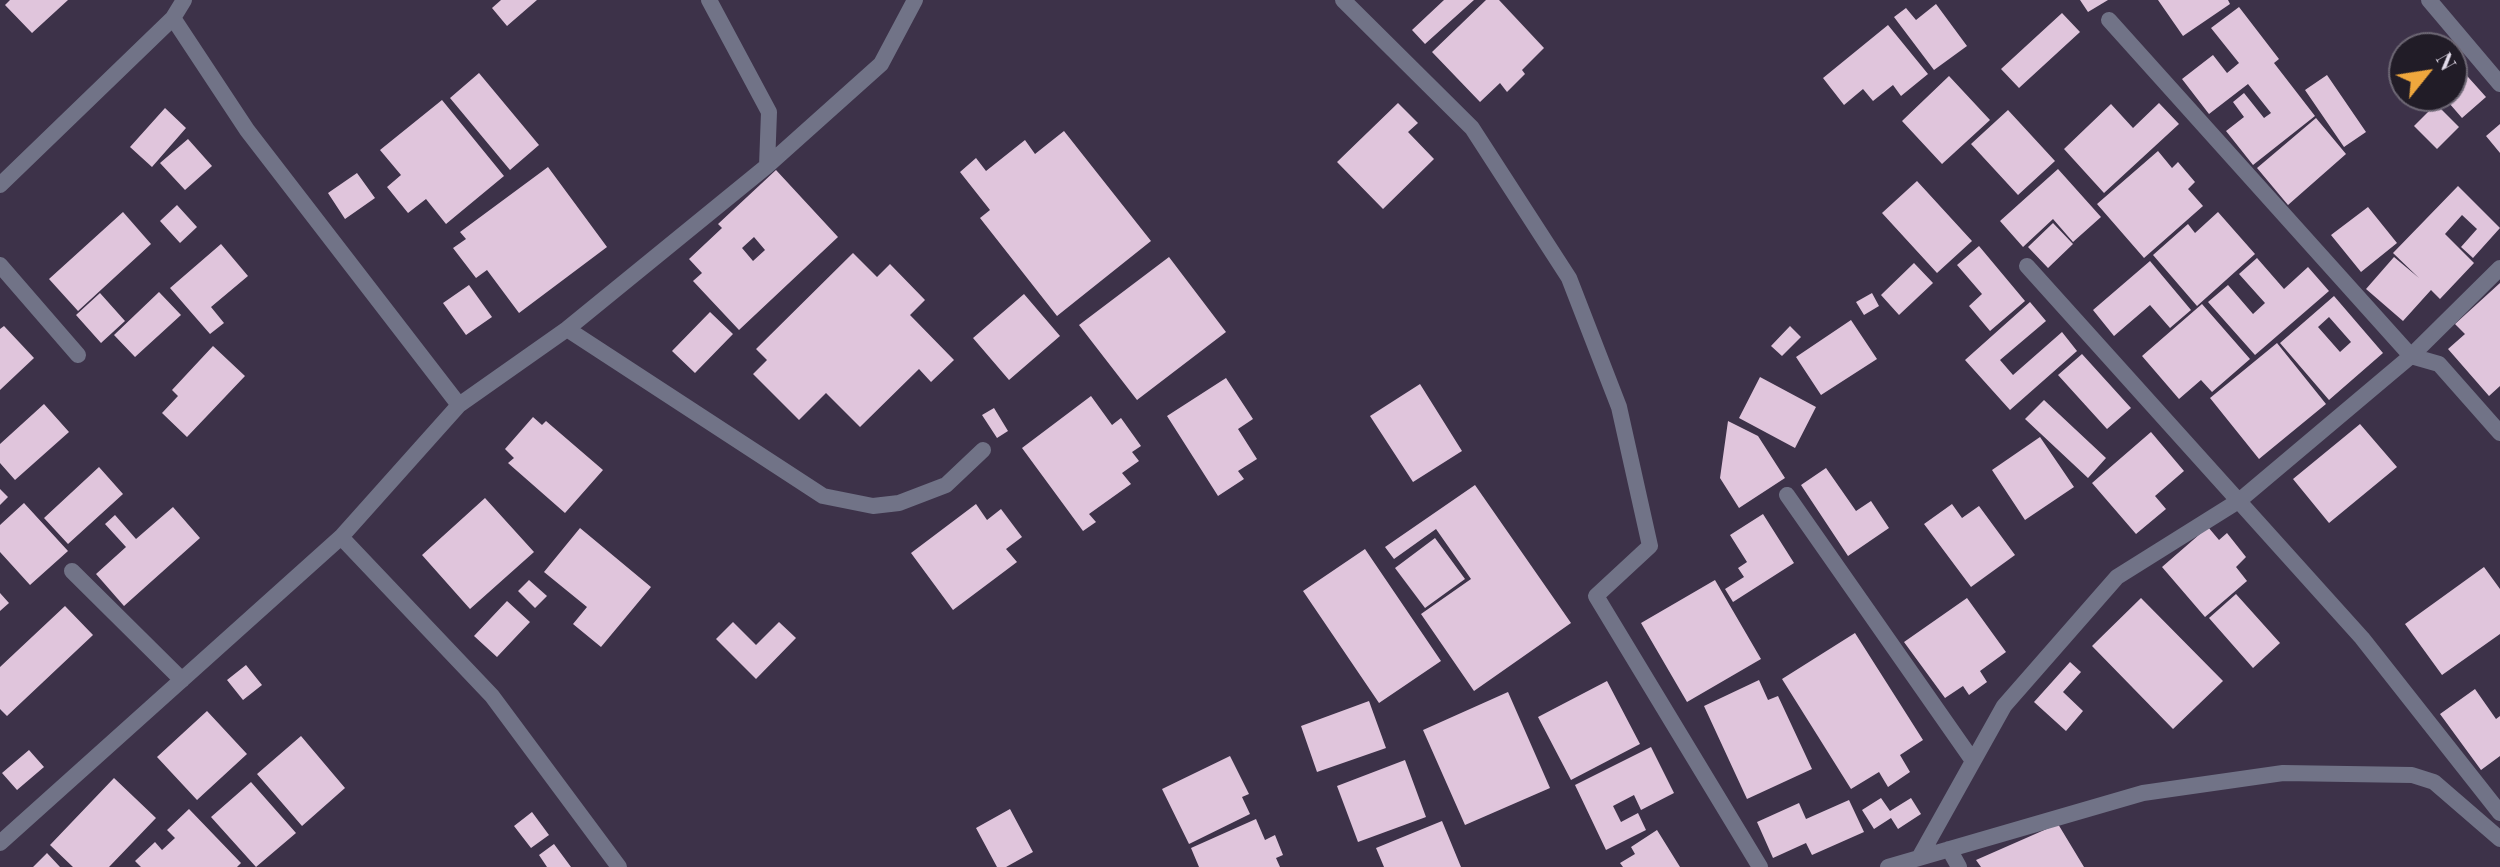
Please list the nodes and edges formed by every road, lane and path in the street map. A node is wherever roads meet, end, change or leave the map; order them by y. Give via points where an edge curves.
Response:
1 (184, 0) edge
2 (709, 0) edge
3 (915, 0) edge
4 (1343, 0) edge
5 (2429, 0) edge
6 (173, 18) junction
7 (2109, 20) dead end
8 (2500, 84) edge
9 (767, 166) junction
10 (0, 185) edge
11 (0, 265) edge
12 (2027, 266) dead end
13 (2500, 268) edge
14 (567, 329) junction
15 (78, 355) dead end
16 (2411, 356) junction
17 (459, 405) junction
18 (2500, 433) edge
19 (983, 450) dead end
20 (1787, 495) dead end
21 (2240, 500) junction
22 (341, 537) junction
23 (72, 571) dead end
24 (182, 680) junction
25 (1973, 761) junction
26 (2500, 813) edge
27 (2500, 839) edge
28 (0, 843) edge
29 (1949, 849) junction
30 (1919, 858) junction
31 (619, 867) edge
32 (1760, 867) edge
33 (1888, 867) edge
34 (1959, 867) edge

1 - 6 street
2 - 9 street via 769,112
3 - 9 street via 881,64
4 - 32 street via 1472,128 1569,278 1619,407 1650,546 1596,596
5 - 8 street
6 - 10 street
6 - 17 street via 247,130
7 - 16 street
9 - 14 street
11 - 15 street
12 - 21 street
13 - 16 street
14 - 17 street
14 - 19 street via 823,496 873,506 899,503 946,485
16 - 18 street via 2439,364
16 - 21 street
17 - 22 street
20 - 25 street
21 - 25 street via 2117,577 2004,706
21 - 26 street via 2362,638
22 - 24 street
22 - 31 street via 492,696
23 - 24 street
24 - 28 street
25 - 30 street
27 - 29 street via 2434,782 2412,775 2283,773 2143,793
29 - 30 street
29 - 34 street
30 - 33 street

